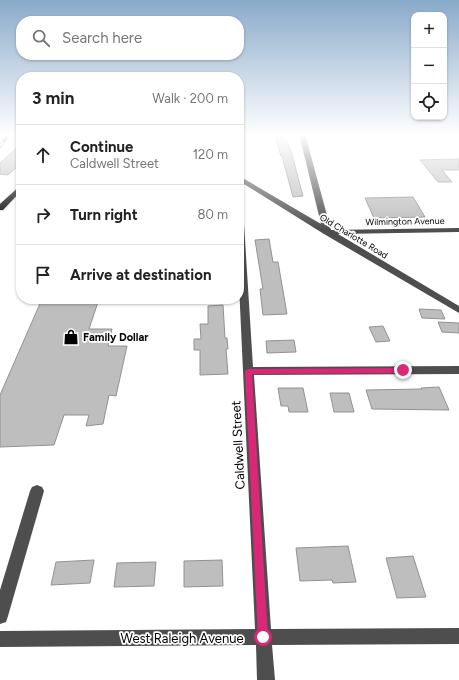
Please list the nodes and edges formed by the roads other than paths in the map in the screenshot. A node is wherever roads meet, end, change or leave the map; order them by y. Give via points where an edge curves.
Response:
1 (310, 166) edge
2 (244, 181) edge
3 (16, 192) edge
4 (0, 208) edge
5 (459, 230) edge
6 (327, 232) junction
7 (244, 304) edge
8 (459, 310) edge
9 (459, 370) edge
10 (248, 371) junction
11 (37, 492) dead end
12 (0, 616) edge
13 (459, 636) edge
14 (263, 637) junction
15 (0, 639) edge
16 (266, 680) edge

1 - 6 street
2 - 6 street, Old Charlotte Road
3 - 4 main road
5 - 6 street, Wilmington Avenue
6 - 8 street, Old Charlotte Road
7 - 10 street, Caldwell Street
9 - 10 street
10 - 14 street, Caldwell Street
11 - 12 street
13 - 14 street, West Raleigh Avenue
14 - 15 street, West Raleigh Avenue
14 - 16 street, Caldwell Street

